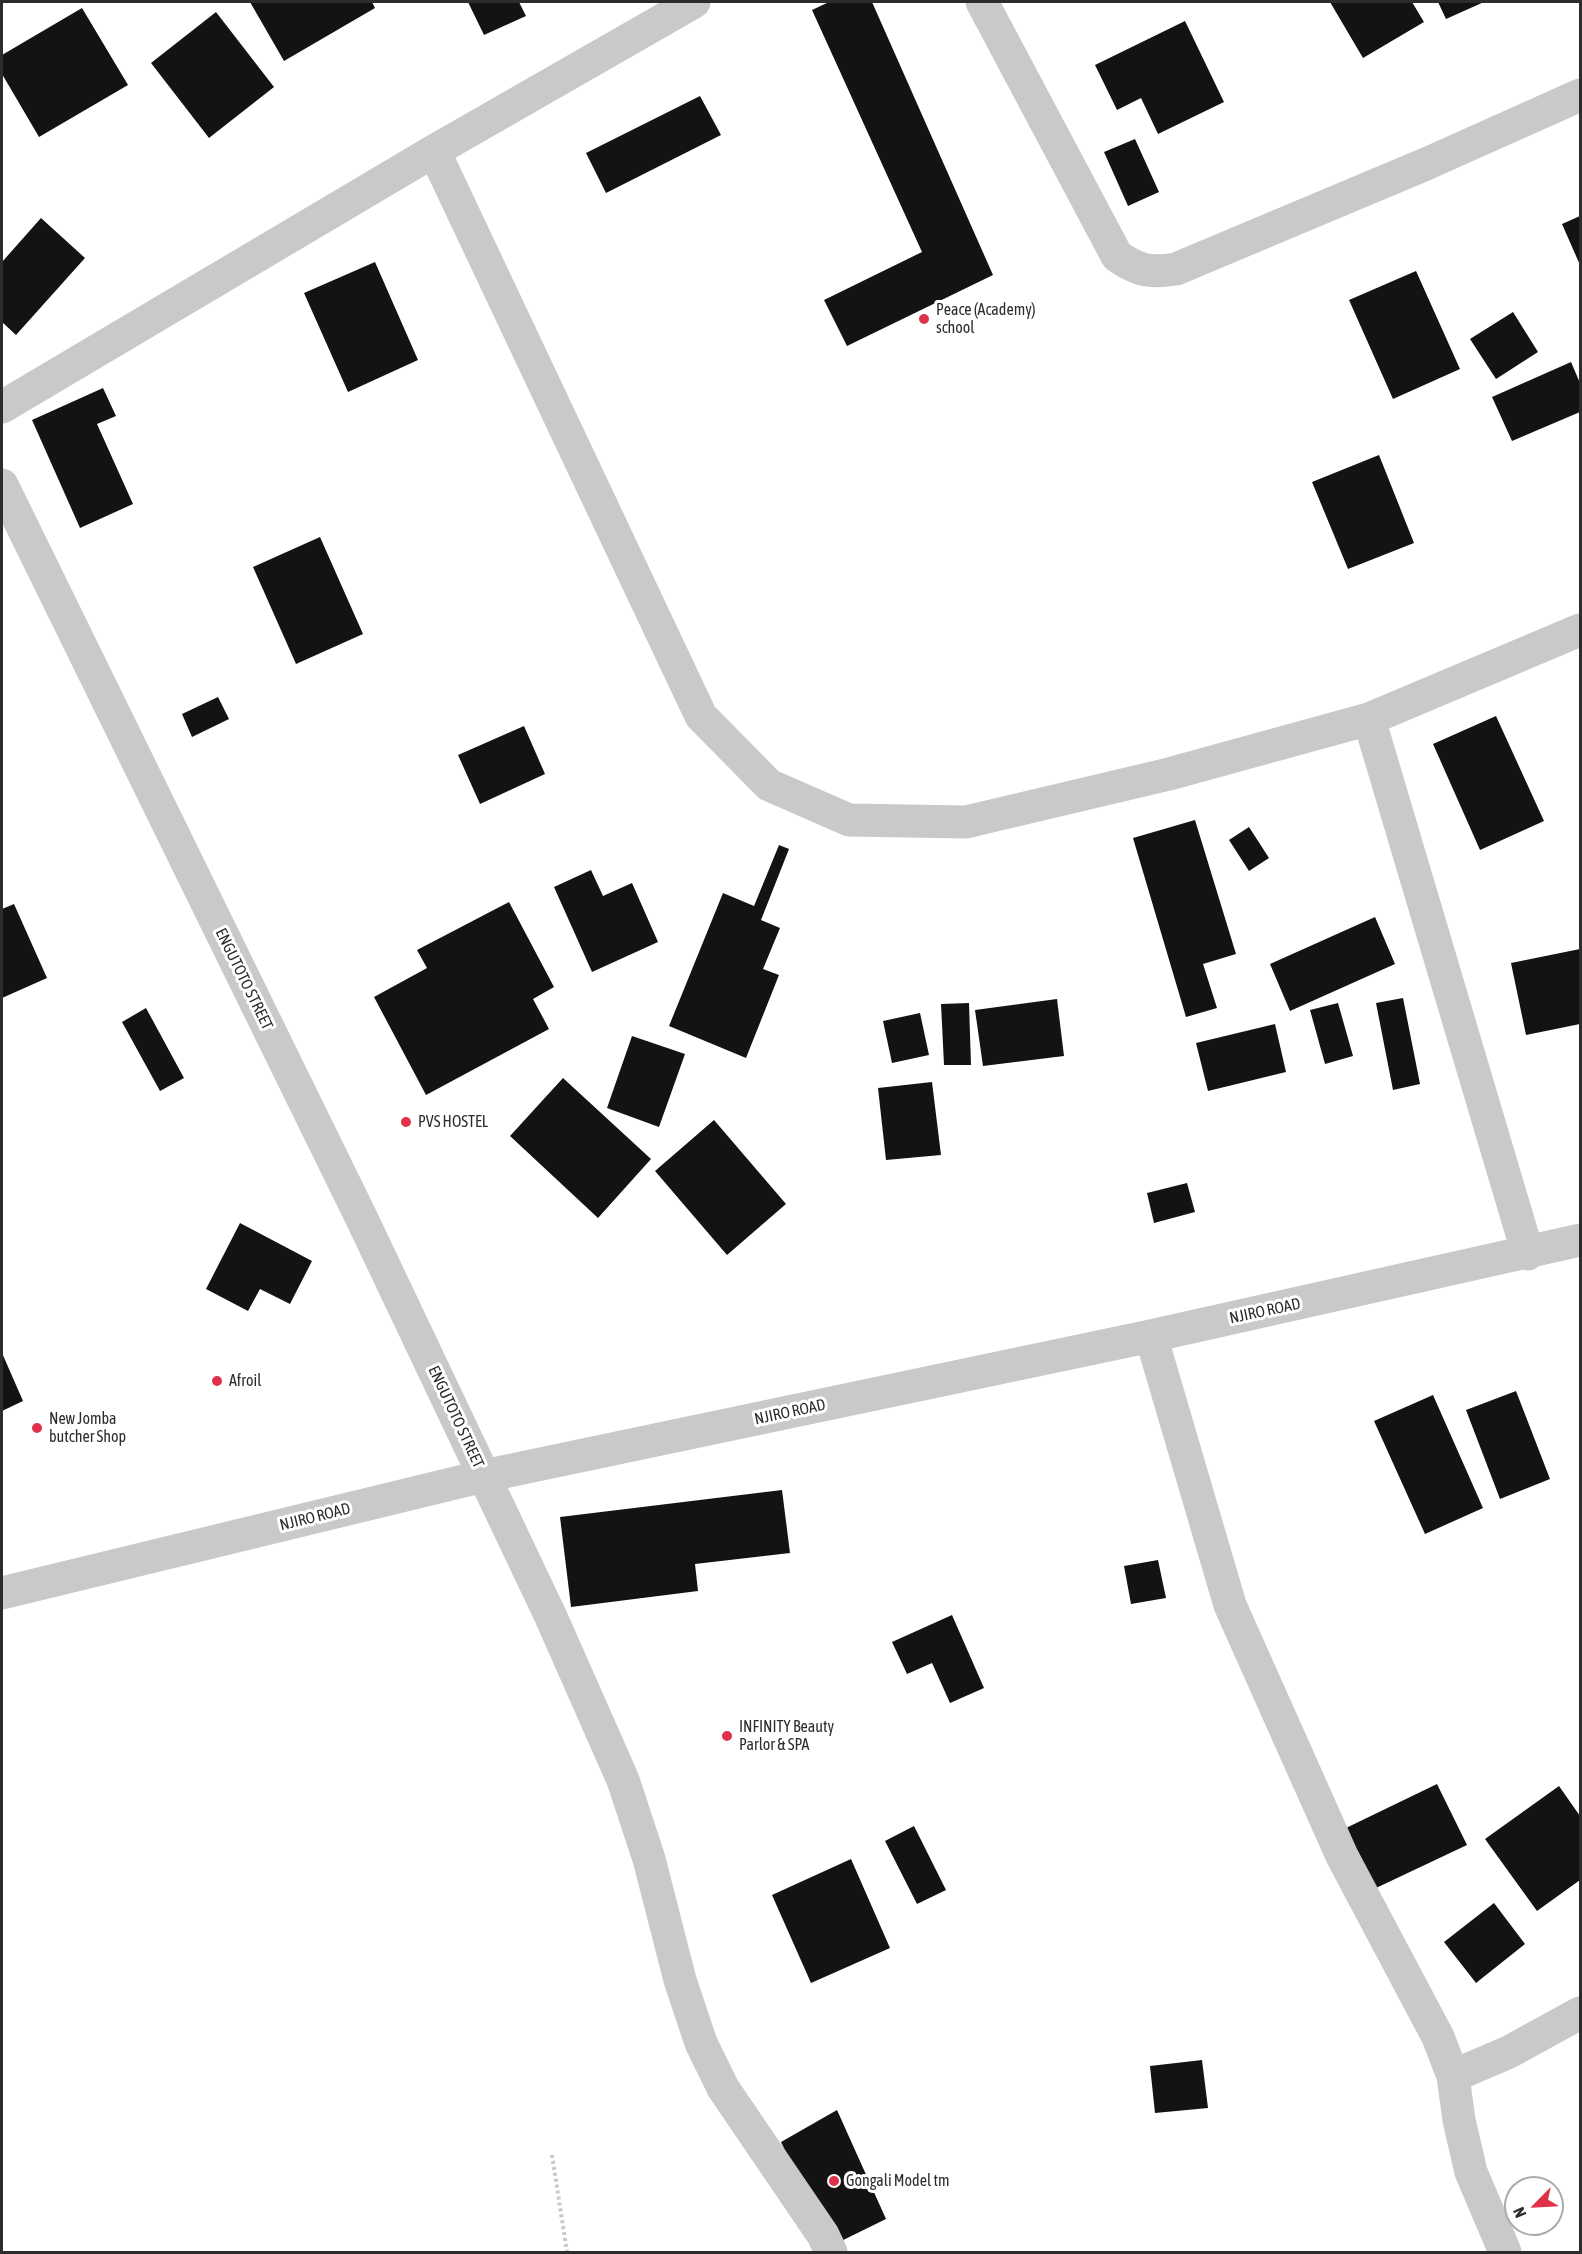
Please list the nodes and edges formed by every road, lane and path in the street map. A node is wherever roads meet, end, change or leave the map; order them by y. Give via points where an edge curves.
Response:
1 (694, 2) edge
2 (982, 2) edge
3 (1581, 95) edge
4 (434, 151) junction
5 (2, 407) edge
6 (2, 485) edge
7 (1581, 630) edge
8 (1370, 719) junction
9 (1581, 1240) edge
10 (1528, 1254) junction
11 (1151, 1336) junction
12 (484, 1476) junction
13 (2, 1593) edge
14 (1581, 2013) edge
15 (1453, 2076) junction
16 (552, 2155) dead end
17 (567, 2253) edge
18 (831, 2253) edge
19 (1505, 2253) edge

1 - 4 street
2 - 3 street via 1117,256 1136,269 1176,269
4 - 5 street
4 - 8 street via 701,716 768,786 849,820 966,822 1169,774
6 - 12 street, ENGUTOTO STREET
7 - 8 street
8 - 10 street
9 - 10 street, NJIRO ROAD
10 - 11 street, NJIRO ROAD
11 - 12 street, NJIRO ROAD
11 - 15 street via 1230,1605 1342,1856 1438,2037
12 - 13 street, NJIRO ROAD
12 - 18 street, ENGUTOTO STREET via 623,1780 649,1859 680,1980 708,2060
14 - 15 street via 1509,2052
15 - 19 street via 1471,2172
16 - 17 path

